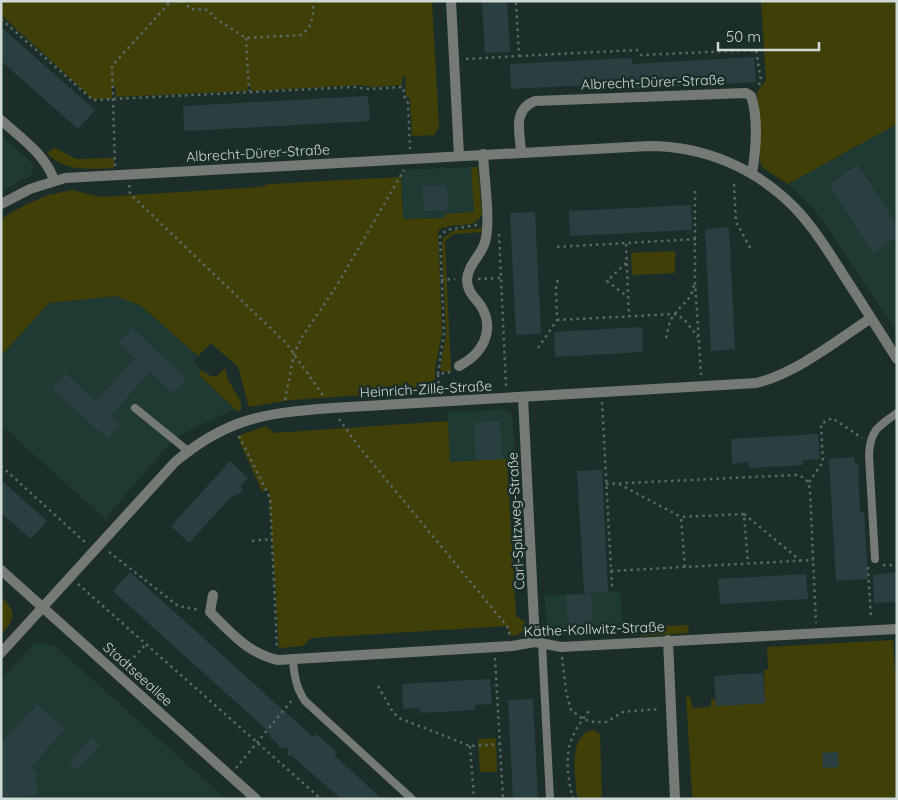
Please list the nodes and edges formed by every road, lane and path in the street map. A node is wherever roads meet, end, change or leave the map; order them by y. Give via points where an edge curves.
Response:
1 (171, 1) edge
2 (182, 1) edge
3 (313, 1) edge
4 (451, 1) edge
5 (516, 1) edge
6 (1, 19) edge
7 (246, 38) junction
8 (519, 56) junction
9 (454, 60) junction
10 (249, 92) junction
11 (751, 96) junction
12 (113, 100) junction
13 (1, 120) edge
14 (521, 152) junction
15 (483, 154) junction
16 (458, 156) junction
17 (410, 158) junction
18 (116, 174) junction
19 (752, 174) junction
20 (54, 180) junction
21 (734, 184) dead end
22 (695, 191) dead end
23 (1, 204) edge
24 (486, 224) junction
25 (499, 232) dead end
26 (696, 239) junction
27 (626, 244) junction
28 (556, 247) dead end
29 (752, 251) dead end
30 (627, 263) junction
31 (559, 277) dead end
32 (695, 282) junction
33 (628, 297) junction
34 (674, 314) junction
35 (629, 317) junction
36 (871, 318) junction
37 (557, 320) junction
38 (666, 338) dead end
39 (698, 338) junction
40 (538, 348) dead end
41 (897, 359) edge
42 (459, 366) joint
43 (438, 374) junction
44 (702, 387) junction
45 (602, 393) junction
46 (523, 397) junction
47 (507, 398) junction
48 (440, 402) junction
49 (135, 408) dead end
50 (283, 412) junction
51 (897, 413) edge
52 (233, 425) junction
53 (188, 451) junction
54 (869, 455) junction
55 (1, 466) edge
56 (809, 482) junction
57 (606, 484) junction
58 (617, 484) junction
59 (744, 514) junction
60 (681, 517) junction
61 (272, 540) junction
62 (252, 541) dead end
63 (97, 547) junction
64 (875, 559) joint
65 (813, 560) junction
66 (801, 561) junction
67 (748, 564) junction
68 (685, 567) junction
69 (1, 570) edge
70 (611, 571) junction
71 (70, 577) junction
72 (612, 588) dead end
73 (213, 595) dead end
74 (42, 607) junction
75 (210, 612) junction
76 (897, 629) edge
77 (872, 630) junction
78 (817, 633) junction
79 (668, 640) junction
80 (539, 643) junction
81 (146, 644) junction
82 (494, 647) junction
83 (561, 647) junction
84 (1, 653) edge
85 (293, 659) junction
86 (278, 660) junction
87 (118, 675) junction
88 (378, 686) dead end
89 (299, 692) junction
90 (671, 708) junction
91 (590, 709) dead end
92 (583, 720) junction
93 (257, 742) junction
94 (500, 744) junction
95 (470, 746) junction
96 (230, 776) junction
97 (256, 799) edge
98 (321, 799) edge
99 (412, 799) edge
100 (474, 799) edge
101 (503, 799) edge
102 (550, 799) edge
103 (573, 799) edge
104 (675, 799) edge

1 - 12 path via 112,66
2 - 7 path via 192,9 208,10
3 - 7 path via 314,16 309,28 300,36
4 - 9 street
5 - 8 path
6 - 12 path via 93,100
7 - 10 path
8 - 9 path
8 - 11 path via 636,50 641,55 756,50 761,81
9 - 16 street
10 - 12 path
10 - 17 path via 404,87 408,103
11 - 14 street, Albrecht-Dürer-Straße via 738,92 535,101 528,104 519,116
11 - 19 street via 756,146
12 - 18 path
13 - 20 street via 40,155
14 - 15 street, Albrecht-Dürer-Straße
14 - 19 street, Albrecht-Dürer-Straße via 668,146 709,154
15 - 16 street, Albrecht-Dürer-Straße
15 - 24 street
16 - 17 street, Albrecht-Dürer-Straße
17 - 18 street, Albrecht-Dürer-Straße
17 - 50 path via 336,287 302,337 294,354
18 - 20 street, Albrecht-Dürer-Straße
19 - 36 street, Albrecht-Dürer-Straße via 781,194 807,222
20 - 23 street, Albrecht-Dürer-Straße
21 - 29 path via 736,222
22 - 26 path
24 - 42 street via 485,244 469,269 467,284 485,314 487,334 477,354
24 - 43 path via 453,228 440,237 444,333
25 - 47 path
26 - 27 path
26 - 32 path
27 - 28 path
27 - 30 path
30 - 33 path
30 - 33 path via 607,281
31 - 37 path via 556,286
32 - 34 path via 692,295
32 - 39 path
33 - 35 path
34 - 35 path
34 - 38 path
34 - 39 path via 684,319
35 - 37 path
36 - 41 street, Albrecht-Dürer-Straße
36 - 44 street, Heinrich-Zille-Straße via 803,363 768,380
37 - 40 path
39 - 44 path
42 - 43 path via 457,371
43 - 48 path
44 - 45 street, Heinrich-Zille-Straße
45 - 46 street, Heinrich-Zille-Straße
45 - 57 path
46 - 47 street, Heinrich-Zille-Straße
46 - 80 street, Carl-Spitzweg-Straße
47 - 48 street, Heinrich-Zille-Straße
48 - 50 street, Heinrich-Zille-Straße
49 - 53 lane
50 - 52 street, Heinrich-Zille-Straße
51 - 54 lane via 874,430
52 - 53 street, Heinrich-Zille-Straße
52 - 61 path via 270,498
53 - 63 street, Heinrich-Zille-Straße
54 - 56 path via 862,450 862,437 832,418 821,424 823,462
54 - 64 lane
55 - 63 path
56 - 58 path via 796,475
56 - 65 path
57 - 58 path
57 - 70 path
58 - 60 path
59 - 60 path
59 - 66 path
59 - 67 path
60 - 68 path
61 - 62 path
61 - 86 path
63 - 71 street, Heinrich-Zille-Straße
63 - 75 path via 178,606
64 - 77 path via 868,566
65 - 66 path
65 - 78 path
66 - 67 path
67 - 68 path
68 - 70 path
69 - 74 street, Stadtseeallee
70 - 72 path
71 - 74 street, Heinrich-Zille-Straße
71 - 81 path
73 - 75 street
74 - 84 street, Heinrich-Zille-Straße
74 - 87 street, Stadtseeallee
75 - 86 street, Käthe-Kollwitz-Straße via 256,653
76 - 77 street, Käthe-Kollwitz-Straße
77 - 78 street, Käthe-Kollwitz-Straße
78 - 79 street, Käthe-Kollwitz-Straße
79 - 83 street, Käthe-Kollwitz-Straße
79 - 90 street
80 - 82 street, Käthe-Kollwitz-Straße
80 - 83 street, Käthe-Kollwitz-Straße
80 - 102 lane
81 - 87 path
81 - 93 path
82 - 85 street, Käthe-Kollwitz-Straße
82 - 94 path
83 - 92 path via 571,710
85 - 86 street, Käthe-Kollwitz-Straße
85 - 89 lane
87 - 96 street, Stadtseeallee
88 - 95 path via 400,718
89 - 93 path
89 - 99 lane via 314,711
90 - 92 path via 630,710 606,722
90 - 104 street
91 - 92 path
92 - 103 path via 572,738 568,760
93 - 96 path
93 - 98 path
94 - 95 path
94 - 101 path
95 - 100 path
96 - 97 street, Stadtseeallee

